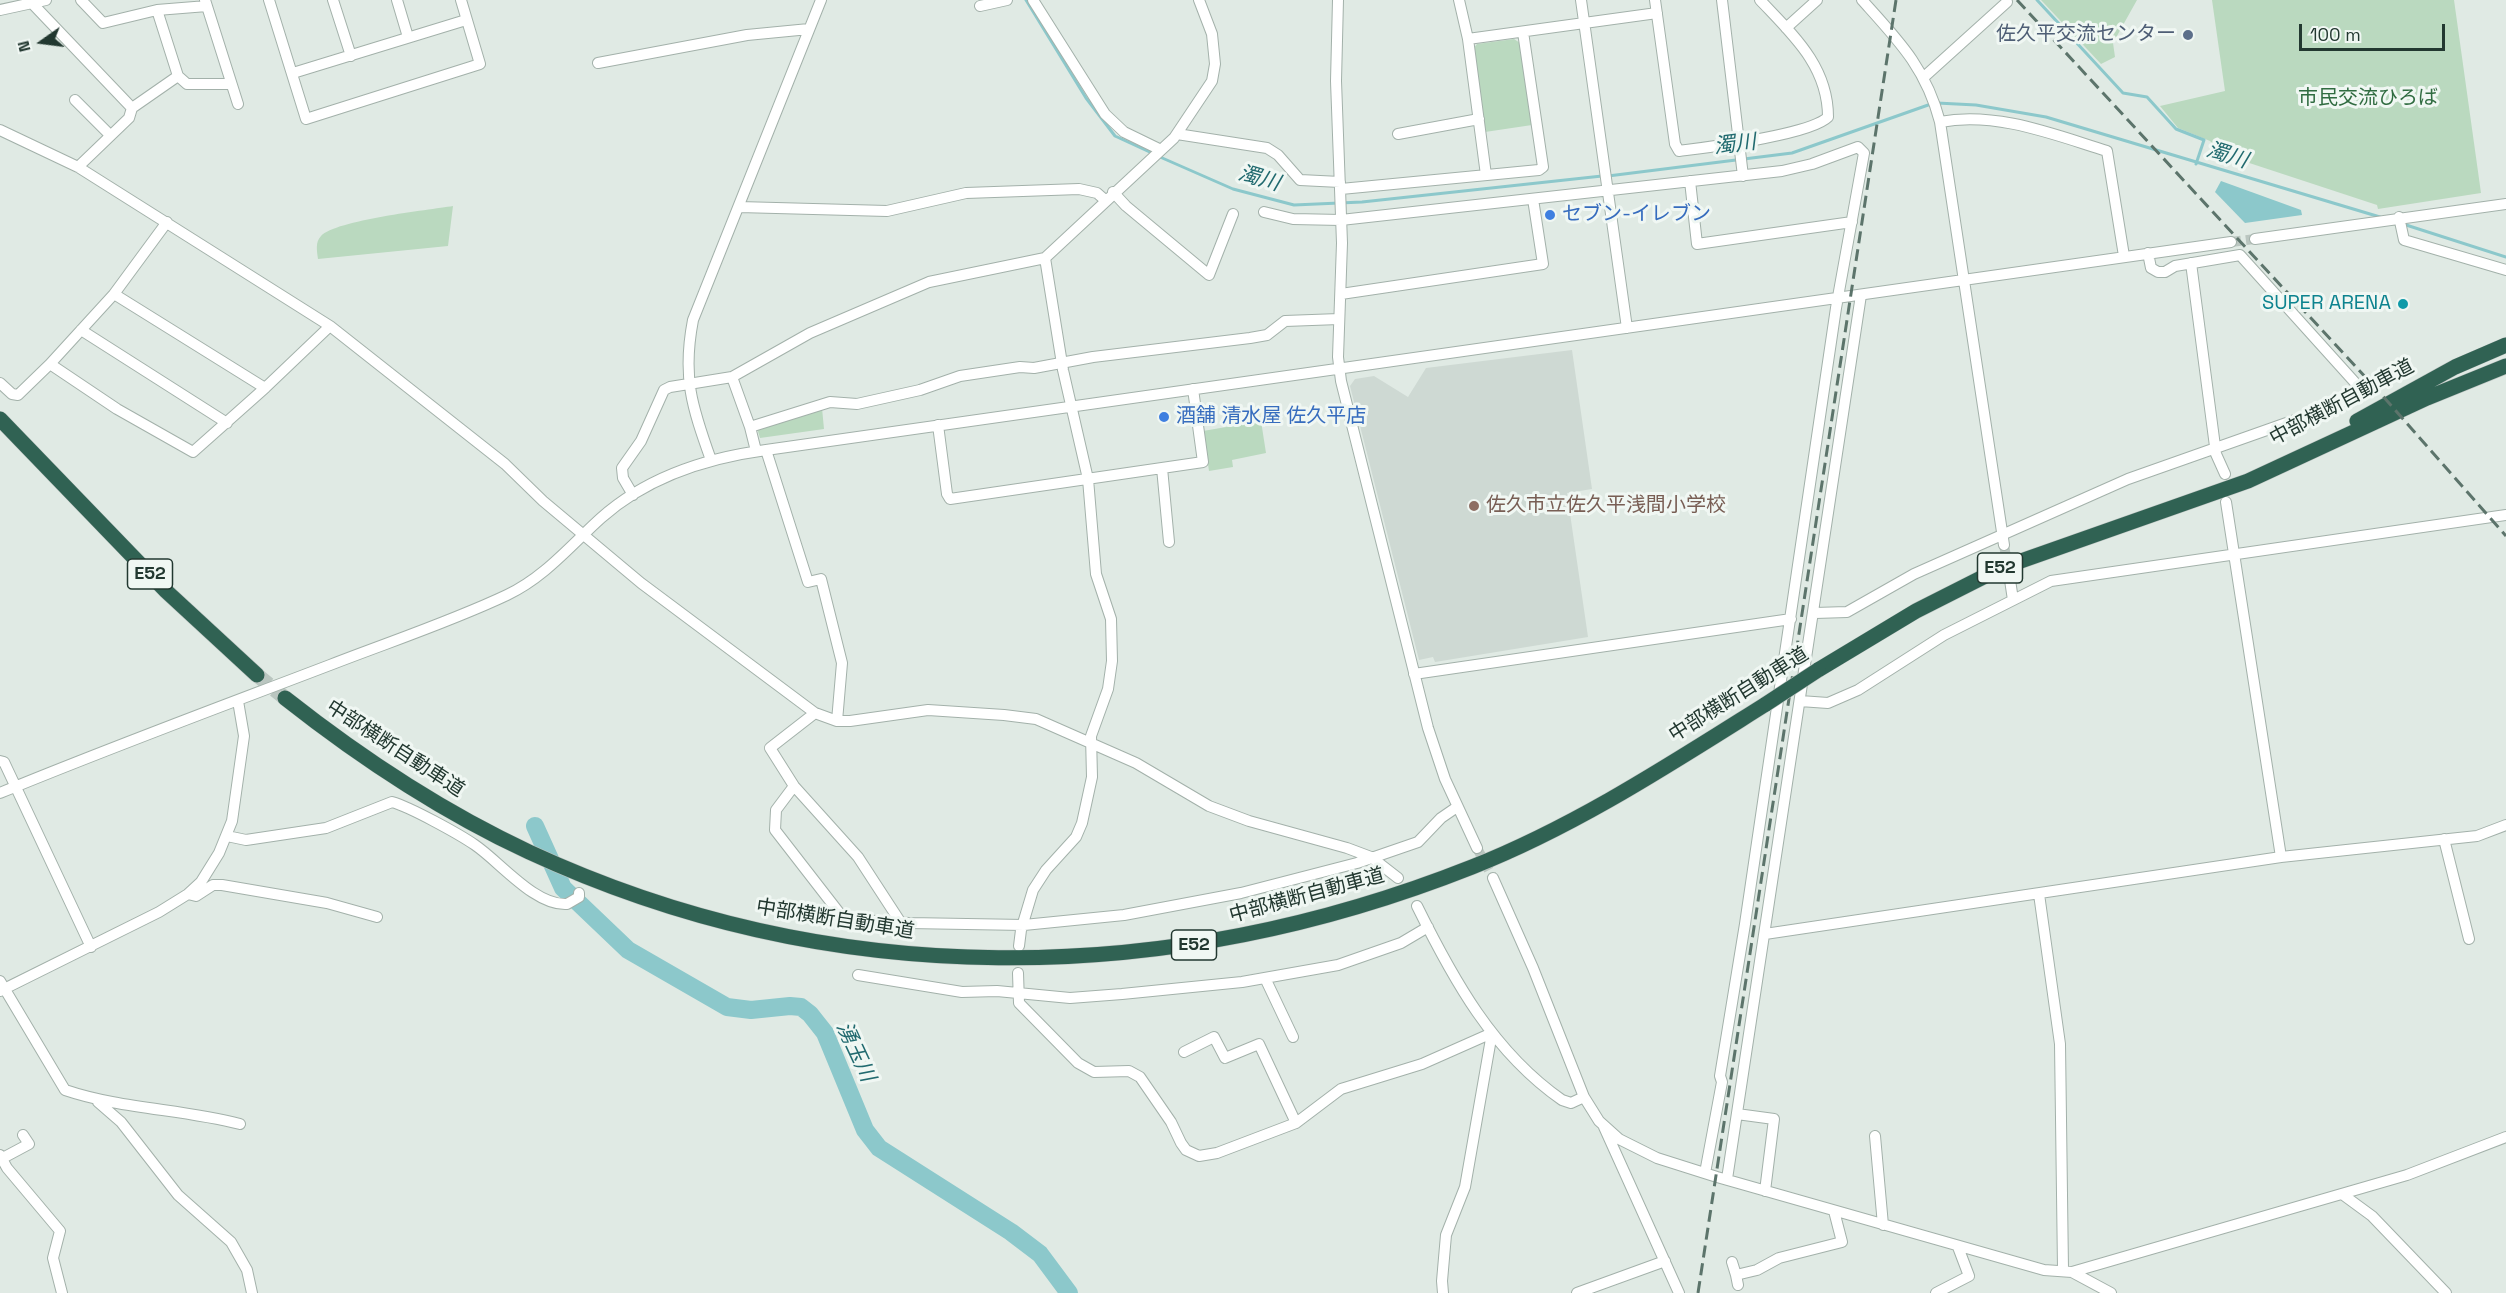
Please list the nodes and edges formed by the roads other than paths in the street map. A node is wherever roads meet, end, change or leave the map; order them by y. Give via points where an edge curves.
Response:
1 (46, 0) edge
2 (81, 0) edge
3 (269, 0) edge
4 (333, 0) edge
5 (397, 0) edge
6 (461, 0) edge
7 (821, 0) edge
8 (1007, 0) edge
9 (1033, 0) edge
10 (1199, 0) edge
11 (1338, 0) edge
12 (1459, 0) edge
13 (1581, 0) edge
14 (1655, 0) edge
15 (1722, 0) edge
16 (1760, 0) edge
17 (1817, 0) edge
18 (1862, 0) edge
19 (30, 1) edge
20 (2007, 2) dead end
21 (206, 3) edge
22 (980, 6) dead end
23 (0, 10) edge
24 (157, 10) junction
25 (1657, 13) junction
26 (466, 20) junction
27 (1584, 22) junction
28 (1786, 28) junction
29 (809, 29) junction
30 (1523, 32) junction
31 (408, 37) junction
32 (1468, 39) junction
33 (351, 56) junction
34 (598, 63) dead end
35 (293, 74) junction
36 (178, 76) junction
37 (1924, 77) junction
38 (231, 84) junction
39 (75, 100) dead end
40 (238, 104) dead end
41 (132, 108) junction
42 (1939, 118) junction
43 (1479, 119) junction
44 (0, 131) edge
45 (1177, 134) junction
46 (1398, 134) dead end
47 (110, 135) junction
48 (1739, 141) junction
49 (1160, 151) junction
50 (78, 167) junction
51 (1743, 173) junction
52 (1486, 175) junction
53 (1690, 181) junction
54 (1606, 187) junction
55 (1340, 190) junction
56 (1109, 196) junction
57 (1533, 199) junction
58 (2506, 204) edge
59 (739, 207) junction
60 (1264, 212) dead end
61 (1233, 214) dead end
62 (2404, 217) junction
63 (1341, 218) junction
64 (167, 222) junction
65 (1852, 222) junction
66 (2255, 238) tunnel mouth
67 (2232, 242) tunnel mouth
68 (2148, 253) junction
69 (2124, 256) junction
70 (1045, 258) junction
71 (2191, 263) junction
72 (2506, 270) edge
73 (1963, 279) junction
74 (114, 294) junction
75 (1341, 294) junction
76 (1862, 295) junction
77 (1839, 298) junction
78 (1340, 319) junction
79 (330, 326) junction
80 (1627, 328) junction
81 (81, 330) junction
82 (2506, 345) edge
83 (1062, 363) junction
84 (50, 364) junction
85 (2506, 366) edge
86 (1340, 369) junction
87 (732, 377) junction
88 (0, 382) edge
89 (688, 384) junction
90 (265, 388) junction
91 (1193, 388) junction
92 (1071, 406) junction
93 (0, 419) edge
94 (227, 423) junction
95 (938, 426) junction
96 (750, 427) junction
97 (2217, 447) junction
98 (761, 450) junction
99 (711, 460) junction
100 (1162, 468) junction
101 (2225, 474) dead end
102 (1088, 479) junction
103 (633, 495) junction
104 (2197, 498) junction
105 (2226, 502) dead end
106 (2506, 515) edge
107 (584, 534) junction
108 (2003, 540) junction
109 (1169, 542) dead end
110 (2234, 554) junction
111 (2010, 580) tunnel mouth
112 (2013, 600) junction
113 (1815, 613) junction
114 (1791, 619) junction
115 (1414, 674) junction
116 (257, 675) tunnel mouth
117 (285, 698) tunnel mouth
118 (238, 701) junction
119 (1800, 701) junction
120 (815, 713) junction
121 (837, 721) junction
122 (1092, 743) junction
123 (1, 759) edge
124 (794, 786) junction
125 (14, 787) junction
126 (0, 793) edge
127 (1457, 807) junction
128 (2506, 825) edge
129 (227, 836) junction
130 (2444, 839) junction
131 (1477, 848) tunnel mouth
132 (1371, 857) junction
133 (2281, 857) junction
134 (1398, 878) dead end
135 (1493, 878) tunnel mouth
136 (188, 894) junction
137 (2039, 894) junction
138 (576, 898) dead end
139 (1417, 906) dead end
140 (377, 918) dead end
141 (901, 923) junction
142 (1024, 925) junction
143 (1428, 927) junction
144 (1764, 934) junction
145 (2469, 939) dead end
146 (1019, 946) dead end
147 (91, 947) junction
148 (1018, 973) dead end
149 (1265, 978) junction
150 (864, 981) dead end
151 (1, 987) edge
152 (1018, 993) junction
153 (1286, 1032) dead end
154 (1492, 1033) junction
155 (1188, 1046) dead end
156 (1584, 1097) junction
157 (98, 1102) junction
158 (1737, 1114) junction
159 (240, 1124) dead end
160 (1296, 1124) junction
161 (1604, 1127) junction
162 (1875, 1136) dead end
163 (2506, 1137) edge
164 (28, 1143) dead end
165 (1, 1157) edge
166 (1705, 1173) junction
167 (1727, 1179) junction
168 (1765, 1191) junction
169 (2342, 1194) junction
170 (1834, 1210) junction
171 (1883, 1225) junction
172 (1958, 1247) junction
173 (1665, 1261) junction
174 (1732, 1262) dead end
175 (2068, 1271) junction
176 (62, 1293) edge
177 (252, 1293) edge
178 (1443, 1293) edge
179 (1577, 1293) edge
180 (1679, 1293) edge
181 (1936, 1293) edge
182 (2111, 1293) edge
183 (2445, 1293) edge

1 - 19 street
2 - 24 street via 103,23
3 - 35 street
4 - 33 street
5 - 31 street
6 - 26 street
7 - 29 street
8 - 22 street
9 - 49 street via 1105,114 1124,132
10 - 45 street via 1212,34 1214,74
11 - 55 street
12 - 32 street
13 - 27 street
14 - 25 street
15 - 48 street
16 - 28 street
17 - 28 street
18 - 37 street via 1907,49
19 - 23 street
19 - 41 street
20 - 37 street
21 - 24 street
21 - 38 street
24 - 36 street
25 - 27 street
25 - 48 street via 1675,144 1680,151
26 - 31 street
26 - 35 street via 480,64 317,115 306,118
27 - 30 street
27 - 54 street
28 - 48 street via 1812,58 1822,77 1828,114 1823,121 1788,132
29 - 34 street via 747,35
29 - 59 street
30 - 32 street
30 - 52 street via 1543,167
31 - 33 street
32 - 43 street
33 - 35 street
36 - 38 street via 187,84
36 - 41 street
37 - 42 street
38 - 40 street
39 - 47 street
41 - 47 street via 129,118
42 - 69 street via 2015,124 2107,151
42 - 73 street
43 - 46 street
43 - 52 street
44 - 50 street
45 - 49 street
45 - 55 street via 1260,146 1278,155 1300,180
47 - 50 street
48 - 51 street
49 - 56 street
50 - 64 street
51 - 53 street
51 - 65 street via 1797,168 1858,147 1864,153
52 - 55 street
53 - 54 street
53 - 65 street via 1697,244
54 - 57 street
54 - 80 street
55 - 63 street
56 - 59 street via 1078,189 966,193 888,211
56 - 61 street via 1209,275
56 - 70 street
57 - 63 street
57 - 75 street via 1543,264
58 - 62 street
59 - 89 street via 693,320
60 - 63 street via 1293,219
62 - 66 street
62 - 72 street via 2404,240
63 - 75 street
64 - 74 street
64 - 79 street
65 - 77 street
67 - 68 street
68 - 69 street
68 - 71 street via 2151,268 2158,272
69 - 73 street
70 - 83 street
70 - 87 street via 929,282 810,333
71 - 97 street
71 - 97 street via 2240,255 2362,392 2359,398 2335,403
73 - 76 street
73 - 108 street
74 - 81 street
74 - 90 street
75 - 78 street
76 - 77 street
76 - 113 street
77 - 80 street
77 - 114 street
78 - 83 street via 1285,321 1267,334 1250,338
78 - 86 street
79 - 90 street
79 - 107 street via 506,464
80 - 86 street
81 - 84 street
81 - 94 street
82 - 104 highway, 中部横断自動車道 / E52
83 - 92 street
83 - 96 street via 960,376 920,390 857,404 830,402
84 - 88 street via 18,395
84 - 94 street via 187,451 198,449
85 - 104 highway, 中部横断自動車道 / E52 via 2427,398 2292,463
86 - 91 street
86 - 115 street
87 - 89 street
87 - 96 street
89 - 99 street
89 - 103 street via 664,390 642,441 622,468
90 - 94 street
91 - 92 street
91 - 100 street via 1203,462
92 - 95 street
92 - 102 street
93 - 116 highway, E52 via 166,591
95 - 98 street
95 - 102 street via 950,499
96 - 98 street
97 - 101 street
97 - 108 street via 2128,480
98 - 99 street
98 - 121 street via 808,582 821,579 842,663
99 - 103 street via 676,472
100 - 102 street
100 - 109 street
102 - 122 street via 1096,574 1109,608 1113,634 1111,676 1092,730
103 - 107 street
104 - 117 highway, 中部横断自動車道 / E52, bridge via 2001,568 1926,605 1622,792 1474,866 1315,919 1207,944 1138,952 1032,959 897,952 791,937 675,909 579,874 466,820 379,768
105 - 110 street
106 - 110 street
107 - 118 street via 550,567 508,595
107 - 120 street via 668,604
108 - 113 street via 1914,574 1847,612
110 - 112 street via 2051,581
110 - 133 street
111 - 112 street
112 - 119 street via 1944,635 1858,690 1828,703
113 - 119 street
114 - 115 street
114 - 166 street
115 - 127 street via 1435,753
118 - 125 street via 128,740
118 - 129 street via 244,736
119 - 144 street
120 - 121 street
120 - 124 street via 770,748
121 - 122 street via 863,721 928,710 1004,715 1036,719
122 - 132 street via 1227,814
122 - 142 street via 1092,777 1082,823 1076,837 1033,890
123 - 125 street
124 - 141 street via 858,857
124 - 141 street via 776,810 775,830 844,919
125 - 126 street
125 - 147 street
127 - 131 street
127 - 132 street via 1418,842
128 - 130 street via 2477,836
129 - 136 street via 211,868
129 - 138 street via 246,840 326,828 393,802 475,845 538,895 556,904
130 - 133 street
130 - 145 street
132 - 134 street
132 - 142 street via 1241,893 1124,915
133 - 137 street
135 - 156 street
136 - 140 street via 196,896 213,885 222,885 327,903
136 - 147 street
137 - 144 street
137 - 175 street via 2060,1044
139 - 143 street
141 - 142 street
142 - 146 street
143 - 149 street via 1401,943 1357,959
143 - 154 street via 1470,1004
144 - 158 street
147 - 151 street
148 - 152 street
149 - 152 street via 1080,997
149 - 153 street
150 - 152 street via 954,992
151 - 157 street via 65,1090
152 - 160 street via 1022,1009 1078,1062 1094,1072 1121,1070 1140,1077 1192,1154 1217,1153
154 - 156 street via 1553,1094 1567,1102
154 - 160 street via 1422,1064 1341,1089
154 - 178 street via 1465,1187 1446,1235
155 - 160 street via 1214,1037 1225,1058 1244,1055 1259,1044
156 - 161 street
157 - 159 street via 168,1109
157 - 177 street via 121,1122 178,1195 231,1242 247,1270
158 - 167 street
158 - 168 street via 1774,1119
161 - 166 street via 1628,1145
161 - 173 street
162 - 171 street
163 - 169 street via 2407,1175
164 - 165 street
165 - 176 street via 60,1231 53,1258
166 - 167 street
167 - 168 street
168 - 170 street
169 - 175 street
169 - 183 street via 2372,1216
170 - 171 street
170 - 174 street via 1842,1242 1779,1258 1737,1280
171 - 172 street
172 - 175 street via 2044,1270
172 - 181 street via 1969,1276
173 - 179 street
173 - 180 street
175 - 182 street

